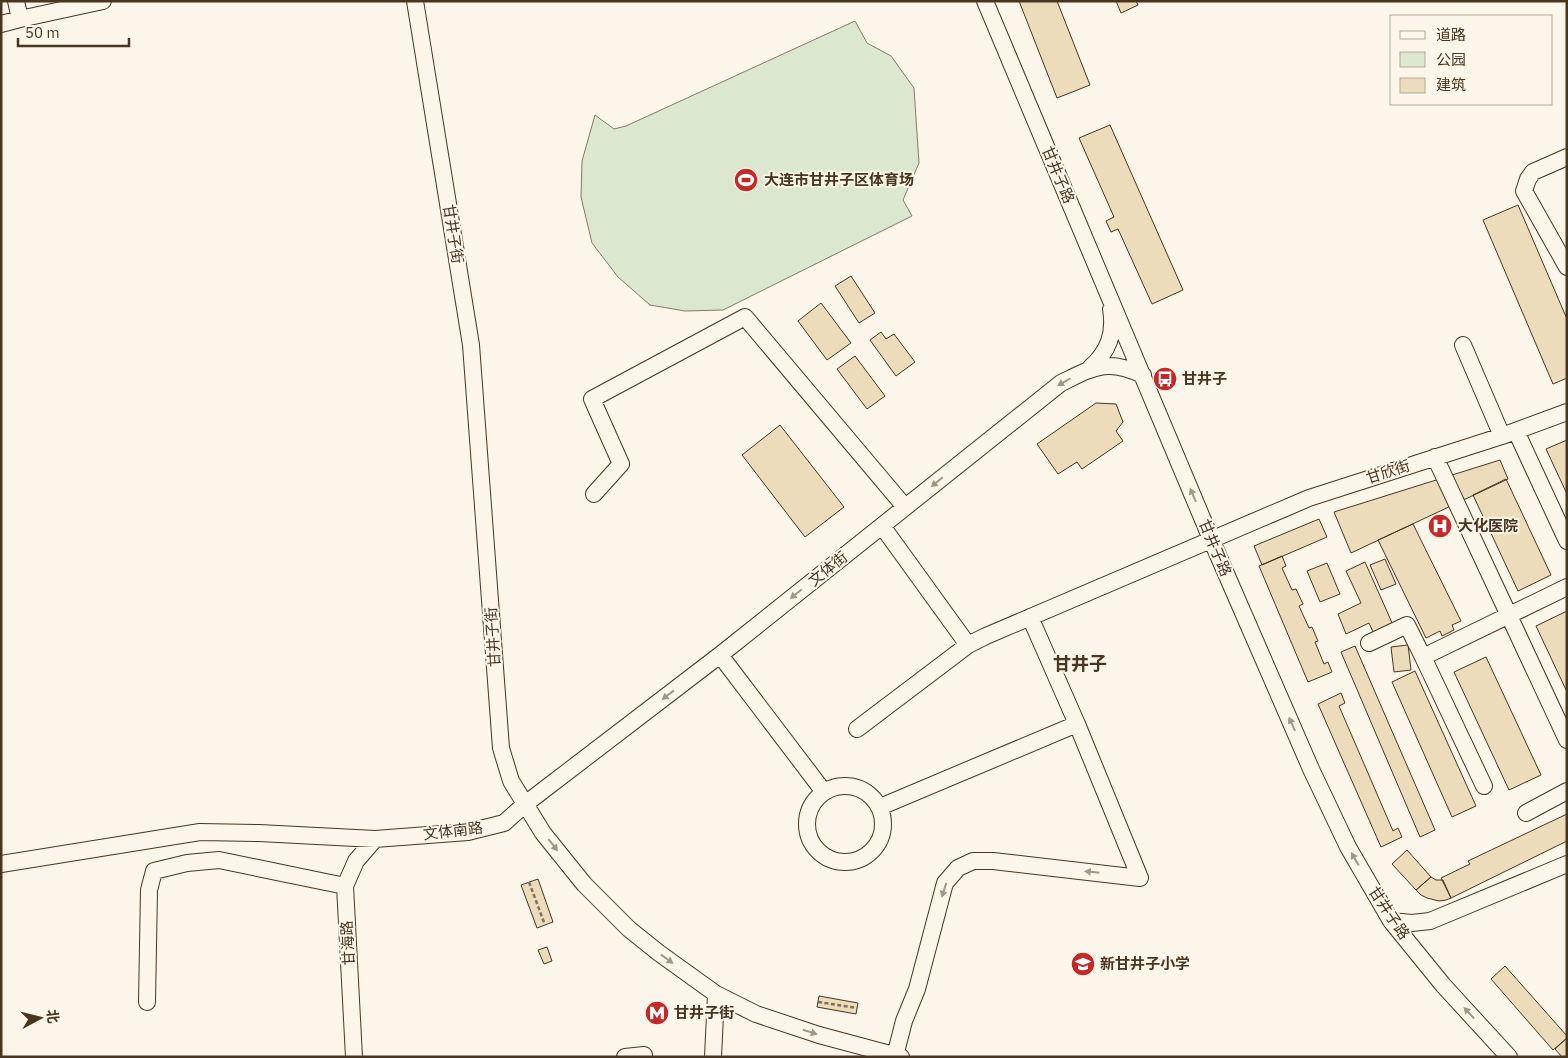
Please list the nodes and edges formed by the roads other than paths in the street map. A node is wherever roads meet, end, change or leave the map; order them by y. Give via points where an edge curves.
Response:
1 (16, 1) edge
2 (102, 1) edge
3 (415, 1) edge
4 (985, 1) edge
5 (20, 19) junction
6 (1, 24) edge
7 (1567, 157) edge
8 (1567, 267) edge
9 (1108, 294) junction
10 (1463, 345) dead end
11 (1090, 368) junction
12 (1142, 375) junction
13 (1567, 412) edge
14 (1509, 433) junction
15 (1436, 457) junction
16 (594, 494) dead end
17 (905, 507) junction
18 (882, 526) junction
19 (1211, 539) junction
20 (1567, 541) edge
21 (1567, 587) edge
22 (1509, 616) junction
23 (1030, 617) junction
24 (1369, 643) dead end
25 (968, 645) junction
26 (720, 655) junction
27 (1423, 658) junction
28 (1077, 724) junction
29 (857, 729) dead end
30 (1567, 740) edge
31 (1484, 786) dead end
32 (1567, 791) edge
33 (824, 792) junction
34 (524, 805) junction
35 (880, 807) junction
36 (1526, 813) dead end
37 (375, 839) junction
38 (1, 864) edge
39 (1567, 864) edge
40 (345, 886) junction
41 (1391, 921) junction
42 (716, 994) junction
43 (147, 1002) dead end
44 (1496, 1041) junction
45 (898, 1056) edge
46 (354, 1057) edge
47 (625, 1057) edge
48 (644, 1057) edge
49 (713, 1057) edge
50 (1503, 1057) edge
51 (1509, 1057) edge

1 - 5 street
2 - 5 street
3 - 34 street, 甘井子街 via 471,345 501,748 511,781
4 - 9 street, 甘井子路
5 - 6 street
7 - 8 street via 1533,172 1524,191
9 - 11 street via 1112,334 1100,360
9 - 12 street, 甘井子路
10 - 14 street
11 - 12 street, 文体街 via 1126,367
11 -> 17 street, 文体街 via 1061,383
19 -> 12 street, 甘井子路
13 - 14 street, 甘欣街
14 - 15 street, 甘欣街
14 - 20 street
15 - 19 street, 甘欣街 via 1309,498
15 - 22 street
16 - 17 street via 621,464 592,399 745,317
17 - 18 street, 文体街
18 - 25 street
18 -> 26 street, 文体街
19 - 23 street, 甘欣街
41 -> 19 street, 甘井子路 via 1348,847
21 - 22 street
22 - 27 street
22 - 30 street
23 - 25 street, 甘欣街
23 - 28 street
24 - 27 street via 1407,625
25 - 29 street, 甘欣街
26 - 33 street
26 -> 34 street, 文体街
27 - 31 street
28 - 35 street
28 -> 45 street via 1140,878 993,861 973,861 958,868 945,883 918,989 904,1021
32 - 36 street
33 - 35 street via 836,786 849,785 867,792
33 - 35 street via 809,811 808,835 814,846 833,860 857,860 868,855 877,845 884,820
34 - 37 street, 文体南路 via 504,823 468,832
34 -> 42 street, 甘井子街 via 584,884 628,929
37 - 38 street, 文体南路 via 200,832
37 - 40 street, 甘海路 via 356,861
39 - 41 street via 1430,922
40 - 43 street via 219,860 154,871 149,890
40 - 46 street, 甘海路
44 -> 41 street, 甘井子路 via 1443,985
42 -> 45 street, 甘井子街 via 787,1025
42 - 49 street
44 - 50 street
44 - 51 street, 甘井子路
47 - 48 street

